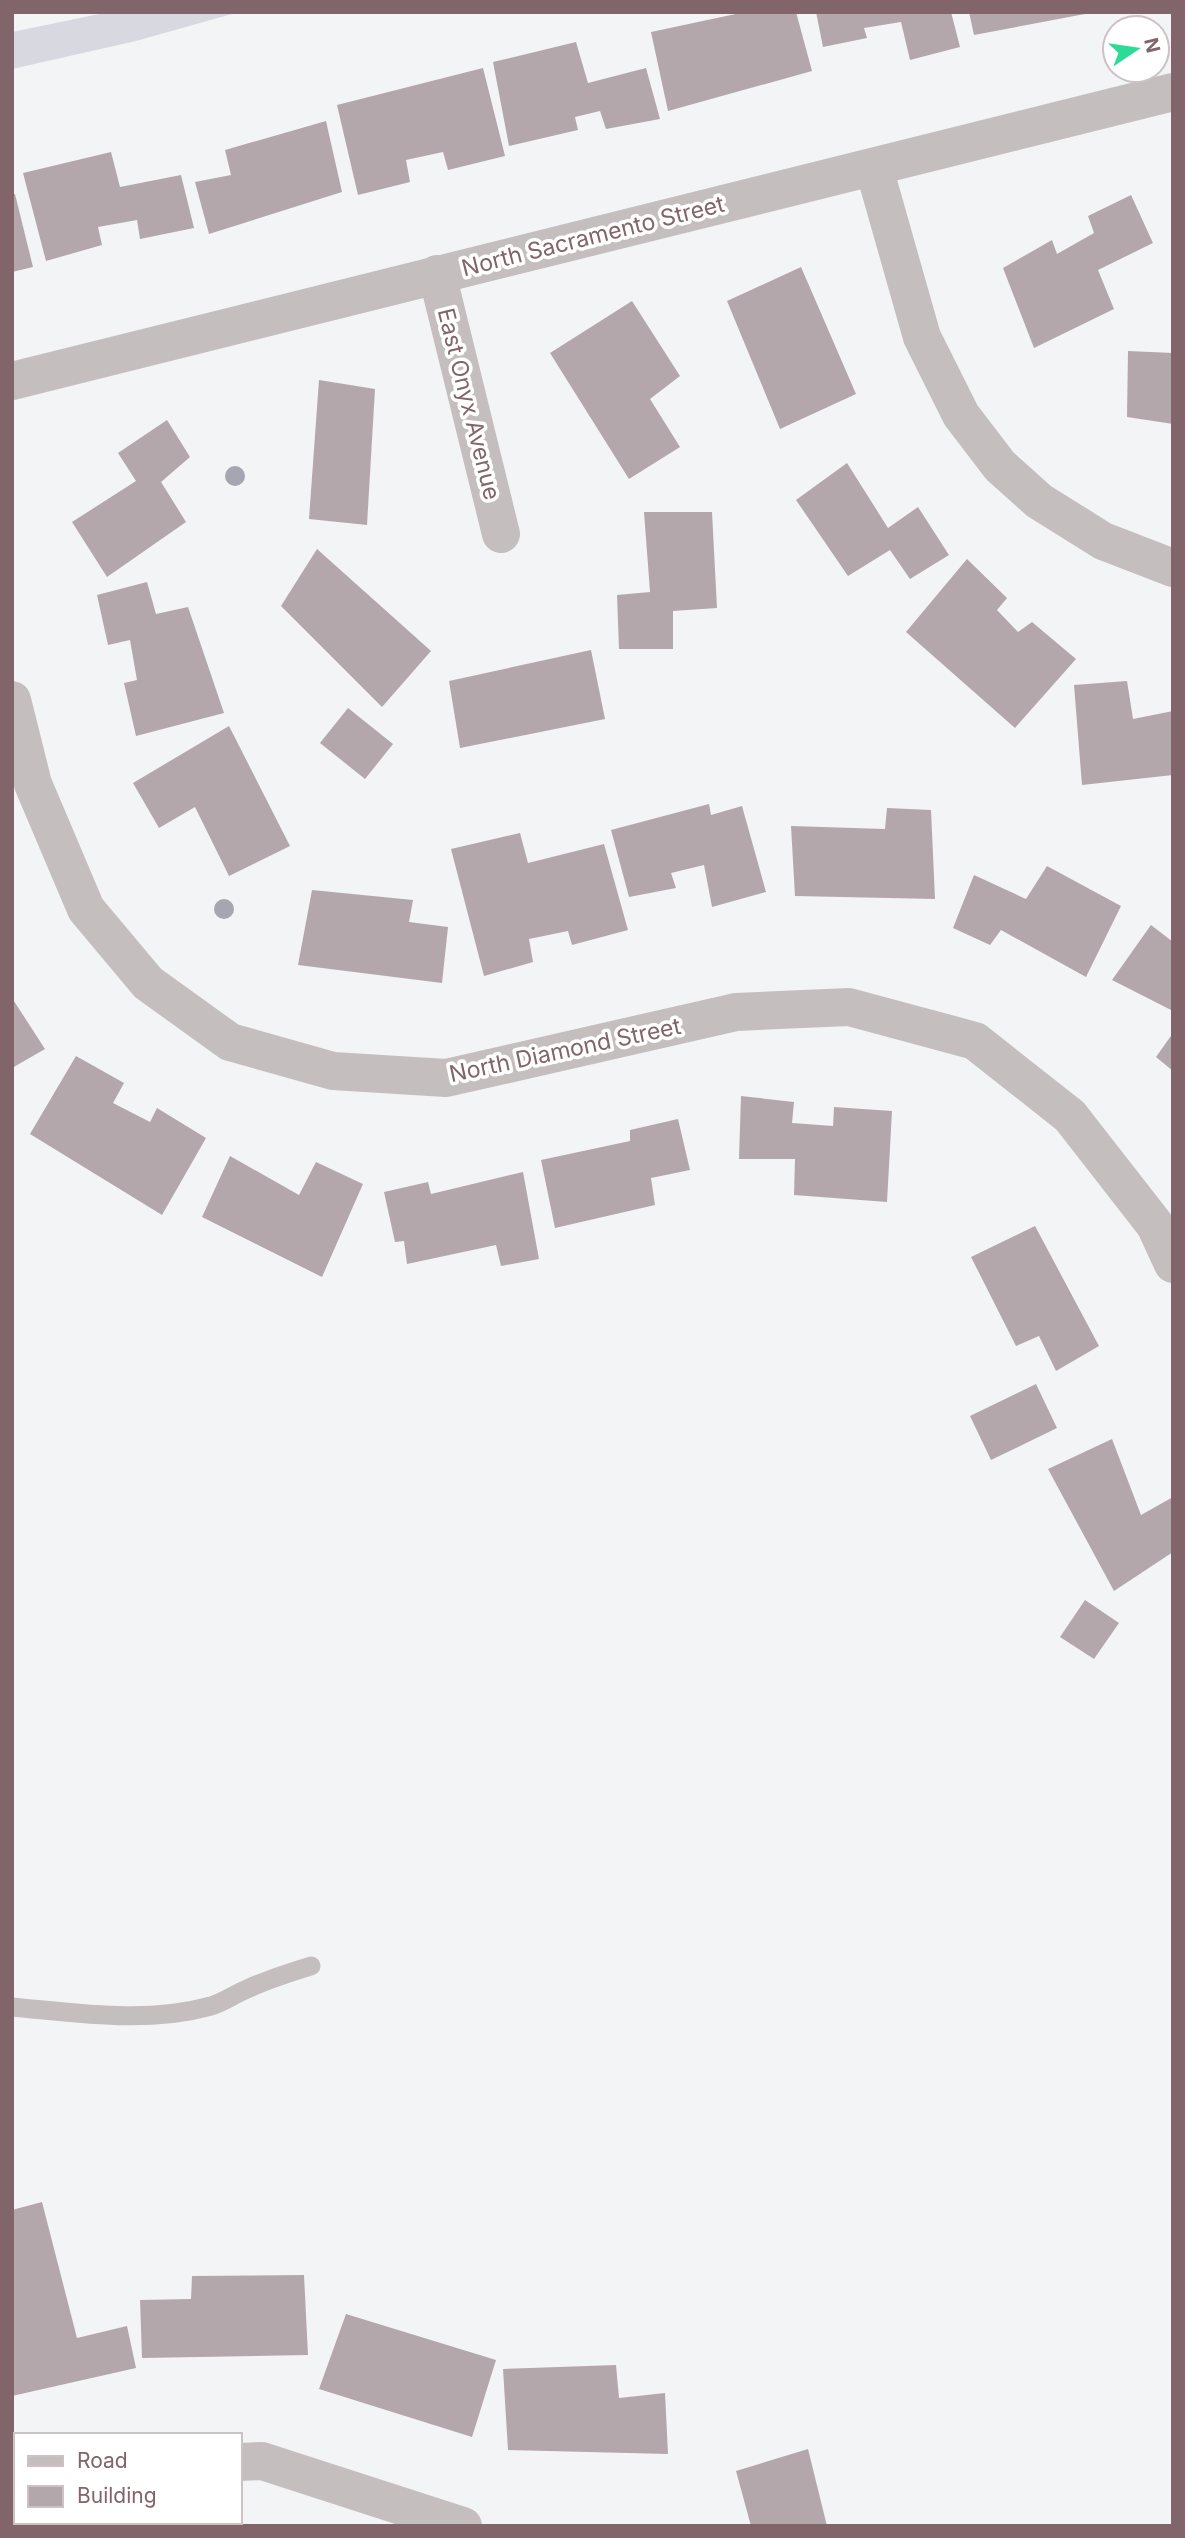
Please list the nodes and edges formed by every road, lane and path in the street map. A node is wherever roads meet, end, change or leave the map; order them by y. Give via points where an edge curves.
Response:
1 (1173, 92) edge
2 (874, 168) junction
3 (437, 274) junction
4 (12, 381) edge
5 (501, 534) dead end
6 (1173, 568) edge
7 (12, 700) edge
8 (1173, 1264) edge
9 (311, 1966) dead end
10 (12, 2007) edge
11 (242, 2462) edge
12 (463, 2526) edge

1 - 2 street, North Sacramento Street
2 - 3 street, North Sacramento Street
2 - 6 street via 922,337 961,415 1000,466 1039,501 1103,541
3 - 4 street, North Sacramento Street
3 - 5 street, East Onyx Avenue
7 - 8 street, North Diamond Street via 33,784 86,909 148,984 230,1042 332,1071 446,1077 736,1012 849,1007 975,1041 1070,1116 1155,1225
9 - 10 lane via 272,1978 224,2002 167,2014 113,2017
11 - 12 street via 262,2461

